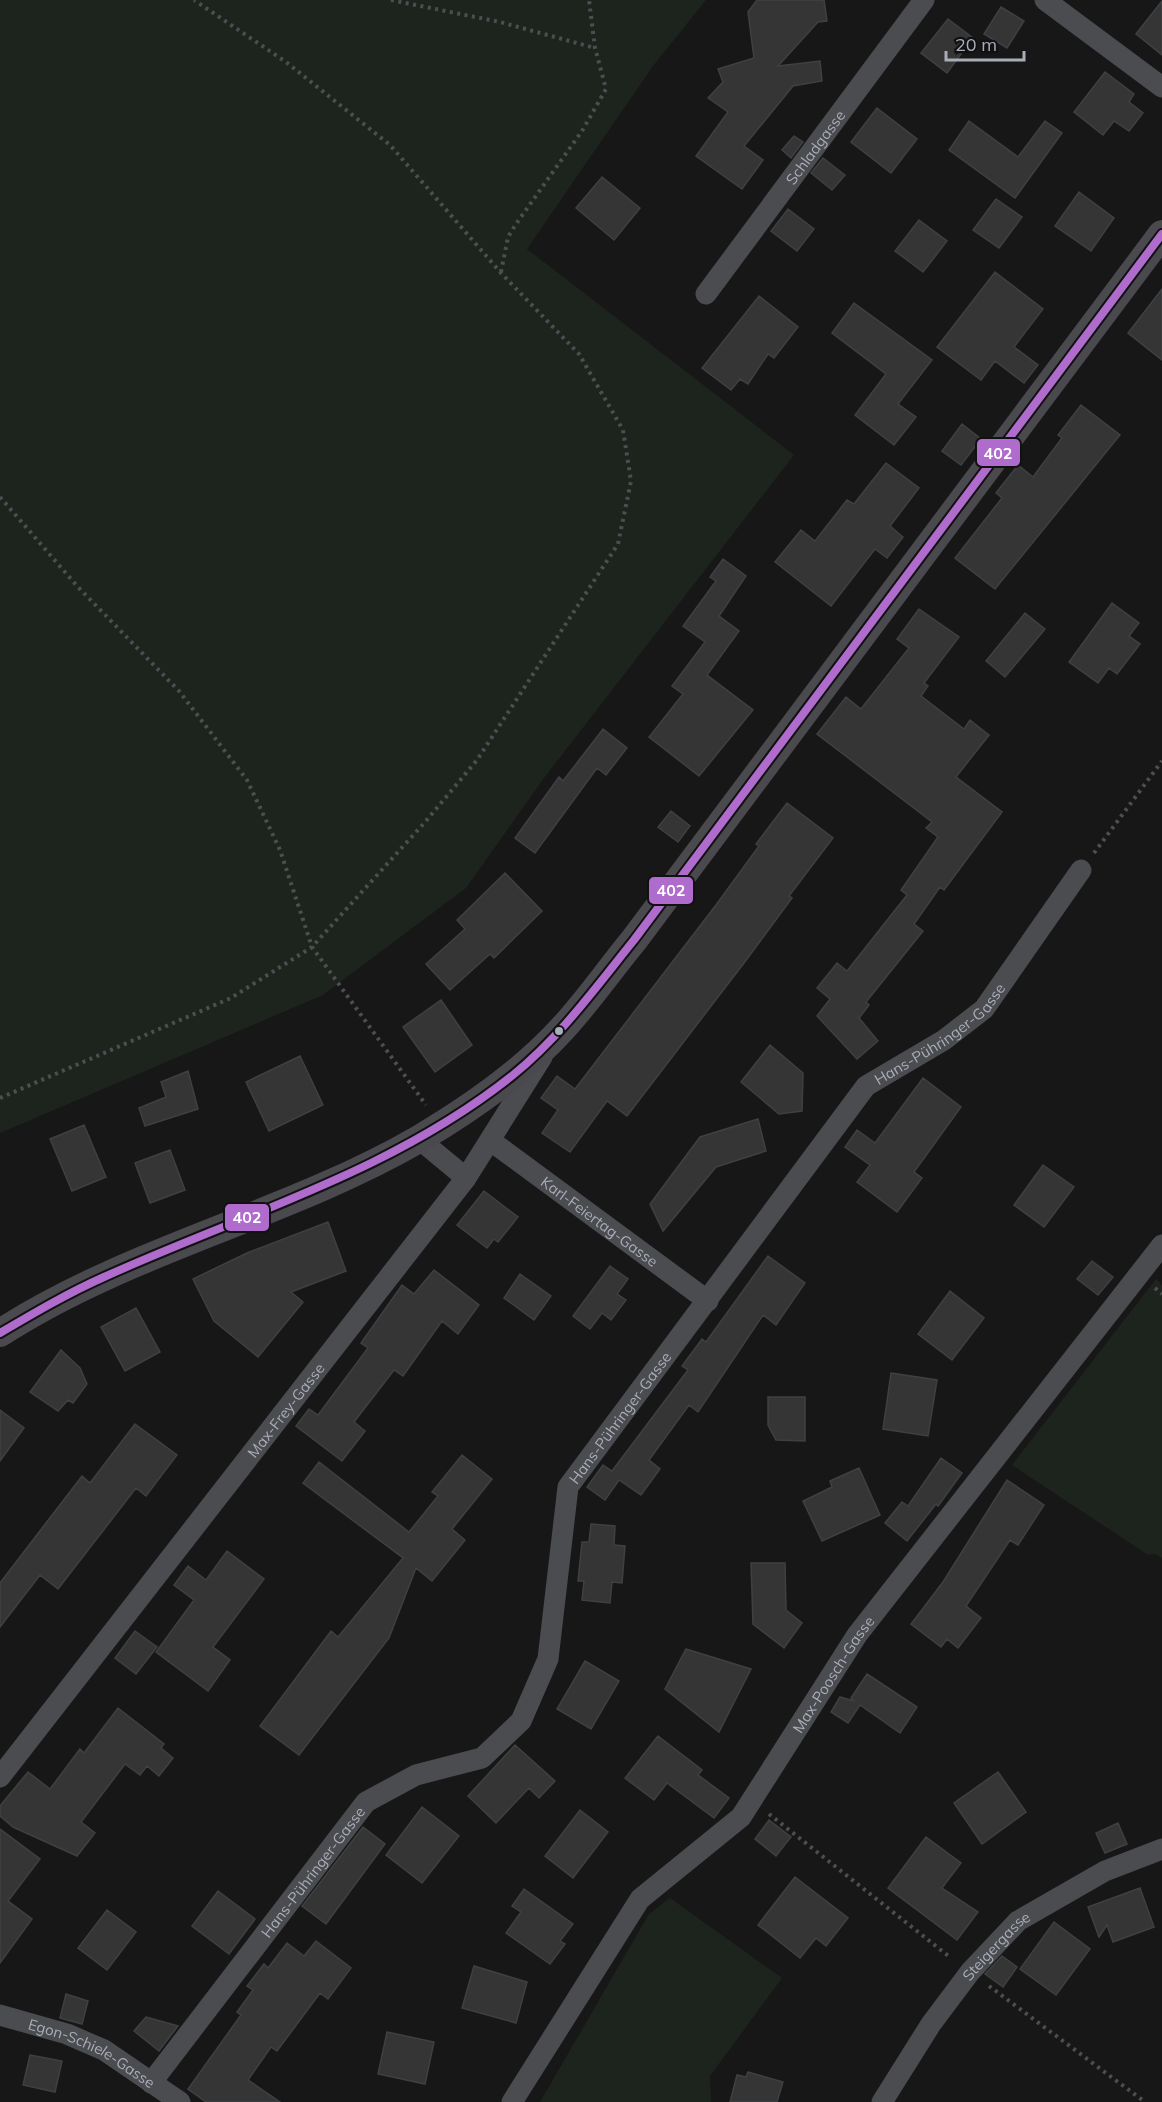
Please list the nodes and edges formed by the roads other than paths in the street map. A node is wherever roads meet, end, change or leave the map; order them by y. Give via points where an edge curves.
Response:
1 (924, 0) edge
2 (1045, 0) edge
3 (1162, 87) edge
4 (1162, 234) edge
5 (706, 294) dead end
6 (1081, 870) road end
7 (557, 1034) junction
8 (430, 1132) junction
9 (491, 1141) junction
10 (466, 1178) junction
11 (1162, 1245) edge
12 (708, 1301) junction
13 (0, 1333) edge
14 (0, 1777) edge
15 (1162, 1850) edge
16 (0, 2014) edge
17 (151, 2083) junction
18 (180, 2102) edge
19 (512, 2102) edge
20 (882, 2102) edge

1 - 5 street, Schladgasse
2 - 3 street
4 - 7 street via 634,940
6 - 12 street, Hans-Pühringer-Gasse via 984,1009 944,1040 866,1086
7 - 8 street via 486,1094
7 - 9 street, Max-Frey-Gasse
8 - 10 street
8 - 13 street via 332,1182 63,1295
9 - 10 street, Max-Frey-Gasse
9 - 12 street, Karl-Feiertag-Gasse
10 - 14 street, Max-Frey-Gasse
11 - 19 street, Max-Poosch-Gasse via 857,1635 741,1817 640,1899
12 - 17 street, Hans-Pühringer-Gasse via 568,1487 548,1659 521,1721 482,1758 416,1775 366,1802
15 - 20 street, Steigergasse via 1105,1871 1018,1921 970,1972 931,2024
16 - 17 street, Egon-Schiele-Gasse via 67,2034 104,2050
17 - 18 street, Egon-Schiele-Gasse

